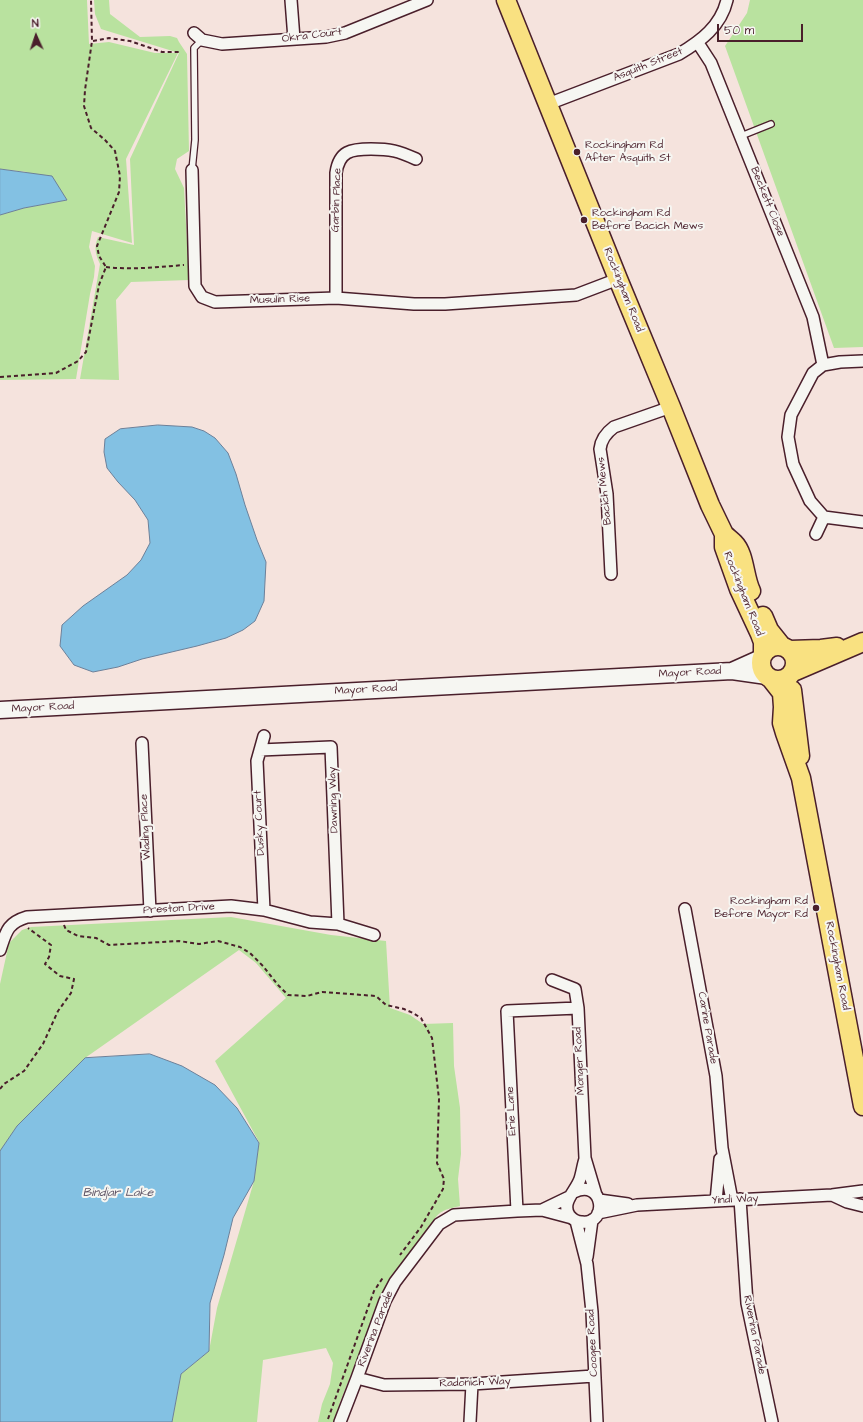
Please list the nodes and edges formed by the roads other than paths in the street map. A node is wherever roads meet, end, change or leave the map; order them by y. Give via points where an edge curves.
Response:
1 (291, 0) edge
2 (427, 0) edge
3 (506, 0) edge
4 (727, 0) edge
5 (198, 37) joint
6 (294, 39) junction
7 (698, 43) junction
8 (548, 104) junction
9 (771, 124) dead end
10 (741, 136) junction
11 (416, 159) dead end
12 (192, 170) joint
13 (618, 279) junction
14 (336, 298) junction
15 (863, 361) edge
16 (823, 365) junction
17 (671, 407) junction
18 (824, 518) junction
19 (863, 522) edge
20 (724, 534) junction
21 (816, 534) dead end
22 (611, 574) dead end
23 (860, 643) edge
24 (785, 648) junction
25 (762, 656) junction
26 (732, 671) junction
27 (792, 674) junction
28 (769, 677) junction
29 (0, 710) edge
30 (264, 736) dead end
31 (142, 743) dead end
32 (260, 750) junction
33 (801, 778) junction
34 (685, 909) dead end
35 (264, 910) junction
36 (150, 911) junction
37 (338, 924) junction
38 (374, 935) dead end
39 (0, 950) edge
40 (552, 980) dead end
41 (578, 1008) junction
42 (859, 1066) edge
43 (862, 1096) edge
44 (722, 1148) junction
45 (585, 1158) junction
46 (863, 1191) edge
47 (571, 1194) junction
48 (832, 1195) junction
49 (598, 1197) junction
50 (716, 1200) junction
51 (736, 1200) junction
52 (637, 1205) junction
53 (863, 1206) edge
54 (542, 1210) junction
55 (518, 1211) junction
56 (595, 1217) junction
57 (574, 1219) junction
58 (439, 1224) joint
59 (587, 1264) junction
60 (594, 1376) junction
61 (357, 1378) junction
62 (472, 1384) junction
63 (340, 1422) edge
64 (470, 1422) edge
65 (597, 1422) edge
66 (772, 1422) edge

1 - 6 street
2 - 6 street, Okra Court via 345,33
3 - 8 main road, Rockingham Road
4 - 7 street, Asquith Street via 722,15
5 - 6 street, Okra Court via 222,44
5 - 12 lane, Musulin Rise via 194,48 195,140
7 - 8 street, Asquith Street via 679,54
7 - 10 street, Beckett Close via 711,63
8 - 13 main road, Rockingham Road
9 - 10 lane
10 - 16 street, Beckett Close via 813,317
11 - 14 street, Garbin Place via 391,149 356,149 348,152 337,164
12 - 14 street, Musulin Rise via 195,286 202,297 215,302
13 - 14 street, Musulin Rise via 576,295 414,304
13 - 17 main road, Rockingham Road
15 - 16 street
16 - 18 street via 813,373 791,415 788,437 793,464 810,501
17 - 20 main road, Rockingham Road
17 - 22 street, Bacich Mews via 614,427 601,442 607,494
18 - 19 street
18 - 21 street
20 - 24 main road, Rockingham Road via 735,543 744,565 748,585 770,630
20 - 25 main road, Rockingham Road via 724,547 739,589 763,642
23 - 24 main road via 821,649
23 - 27 main road
24 - 25 main road via 771,647
24 - 27 main road via 795,660
25 - 26 main road, Mayor Road
25 - 28 main road via 761,668
26 - 28 main road, Mayor Road
26 - 29 main road, Mayor Road
27 - 28 main road via 783,679
27 - 33 main road, Rockingham Road
28 - 33 main road, Rockingham Road via 782,693 782,723
30 - 32 street, Dusky Court
31 - 36 street, Wading Place
32 - 35 street, Dusky Court via 257,761
32 - 37 street, Dawning Way via 331,747
33 - 42 main road, Rockingham Road
34 - 44 street, Carine Parade via 716,1076
35 - 36 street, Preston Drive via 231,906
35 - 37 street, Preston Drive via 310,922
36 - 39 street, Preston Drive via 27,917 18,920 6,931
37 - 38 street, Preston Drive
40 - 41 street, Monger Road via 575,989
41 - 45 street, Monger Road
41 - 55 street, Erie Lane via 507,1012
42 - 43 main road, Rockingham Road
44 - 50 street, Carine Parade
44 - 51 street, Carine Parade
45 - 47 street, Monger Road via 580,1179
45 - 49 street, Monger Road
46 - 48 street, Yindi Way
47 - 49 street, Yindi Way via 579,1189 586,1189
47 - 54 street, Yindi Way
47 - 57 street via 567,1209
48 - 51 street, Yindi Way
48 - 53 street, Yindi Way
49 - 52 street, Yindi Way
49 - 56 street via 600,1206
50 - 51 street, Yindi Way
50 - 52 street, Yindi Way
51 - 66 street, Riverina Parade via 746,1303
52 - 56 street, Yindi Way
54 - 55 street, Yindi Way
54 - 57 street, Yindi Way
55 - 58 street, Yindi Way via 454,1215
56 - 57 street, Yindi Way via 587,1222
56 - 59 street, Coogee Road
57 - 59 street, Coogee Road
58 - 61 street, Riverina Parade via 391,1288
59 - 60 street, Coogee Road
60 - 62 street, Radonich Way
60 - 65 street, Coogee Road
61 - 62 street, Radonich Way via 384,1386
61 - 63 street, Riverina Parade
62 - 64 street

